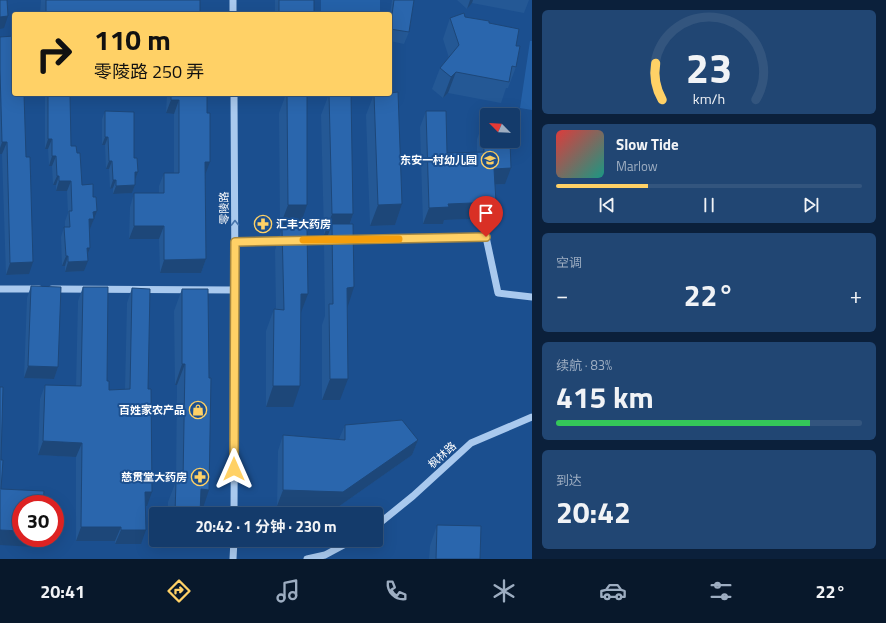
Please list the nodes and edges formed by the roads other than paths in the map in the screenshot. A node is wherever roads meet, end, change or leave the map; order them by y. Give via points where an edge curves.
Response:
1 (233, 0) edge
2 (233, 12) edge
3 (234, 96) edge
4 (235, 242) junction
5 (0, 289) edge
6 (235, 290) junction
7 (532, 297) edge
8 (532, 417) edge
9 (234, 507) edge
10 (383, 520) edge
11 (234, 547) edge
12 (341, 547) edge
13 (234, 559) edge
14 (307, 559) edge

1 - 2 street
4 -> 3 street, 零陵路
4 - 6 street, 零陵路
4 - 7 street via 486,237 498,293
5 - 6 street
6 - 9 street, 零陵路
8 - 10 street, 枫林路 via 471,444
11 - 13 street
12 - 14 street via 325,556

